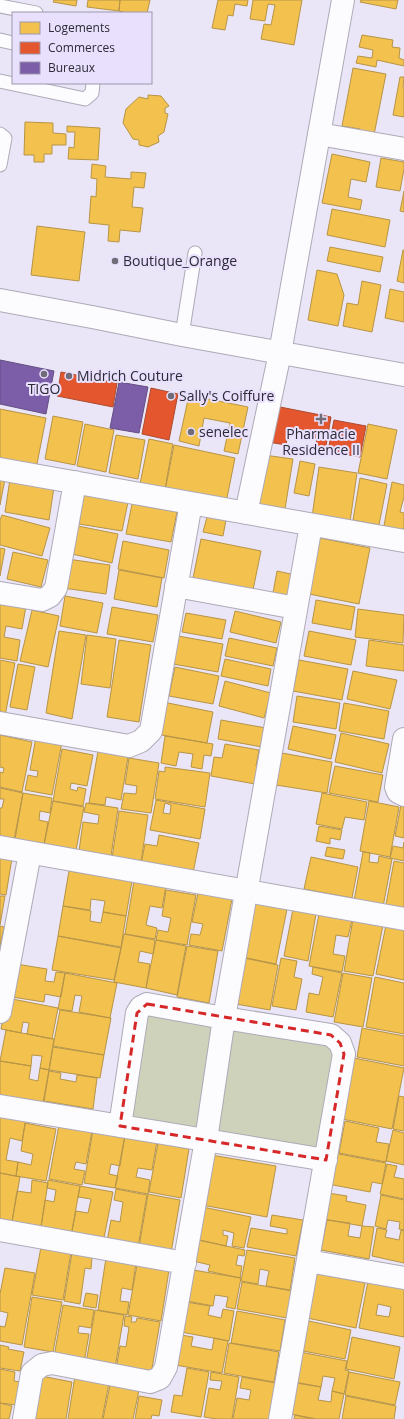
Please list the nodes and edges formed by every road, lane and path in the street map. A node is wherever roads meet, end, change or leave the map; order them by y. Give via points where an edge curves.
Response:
1 (343, 0) edge
2 (0, 6) edge
3 (31, 12) edge
4 (0, 40) edge
5 (12, 43) edge
6 (0, 81) edge
7 (12, 84) edge
8 (14, 84) edge
9 (93, 84) edge
10 (0, 134) edge
11 (319, 134) junction
12 (404, 149) edge
13 (0, 165) edge
14 (195, 253) dead end
15 (0, 300) edge
16 (182, 335) junction
17 (280, 353) junction
18 (404, 375) edge
19 (0, 469) edge
20 (75, 482) junction
21 (191, 503) junction
22 (246, 513) junction
23 (311, 525) junction
24 (404, 541) edge
25 (176, 586) junction
26 (0, 593) edge
27 (296, 608) junction
28 (0, 723) edge
29 (404, 739) edge
30 (404, 795) edge
31 (0, 847) edge
32 (30, 853) junction
33 (246, 891) junction
34 (404, 919) edge
35 (0, 1012) edge
36 (224, 1018) junction
37 (0, 1106) edge
38 (120, 1126) junction
39 (206, 1140) junction
40 (326, 1160) junction
41 (0, 1230) edge
42 (308, 1261) junction
43 (185, 1263) junction
44 (404, 1278) edge
45 (24, 1419) edge
46 (280, 1419) edge

1 - 11 street
2 - 3 lane
4 - 5 lane
6 - 7 lane
8 - 9 lane via 85,99 92,93
10 - 13 lane via 5,138
11 - 12 street
11 - 17 street
14 - 16 lane
15 - 16 street
16 - 17 street
17 - 18 street
17 - 22 street
19 - 20 street
20 - 21 street
20 - 26 street via 56,588 50,596 42,600
21 - 22 street
21 - 25 street
22 - 23 street
23 - 24 street
23 - 27 street
25 - 27 street
25 - 28 street via 151,730 141,741 129,746
27 - 33 street
29 - 30 street via 396,787 398,792
31 - 32 street
32 - 33 street
32 - 35 street
33 - 34 street
33 - 36 street
36 - 38 street via 147,1004 141,1007 137,1013
36 - 39 street
36 - 40 street via 331,1035 340,1043 344,1054
37 - 38 street
38 - 39 street
39 - 40 street
39 - 43 street
40 - 42 street
41 - 43 street
42 - 44 street
42 - 46 street
43 - 45 street via 166,1367 160,1378 150,1382 52,1363 42,1365 32,1373

